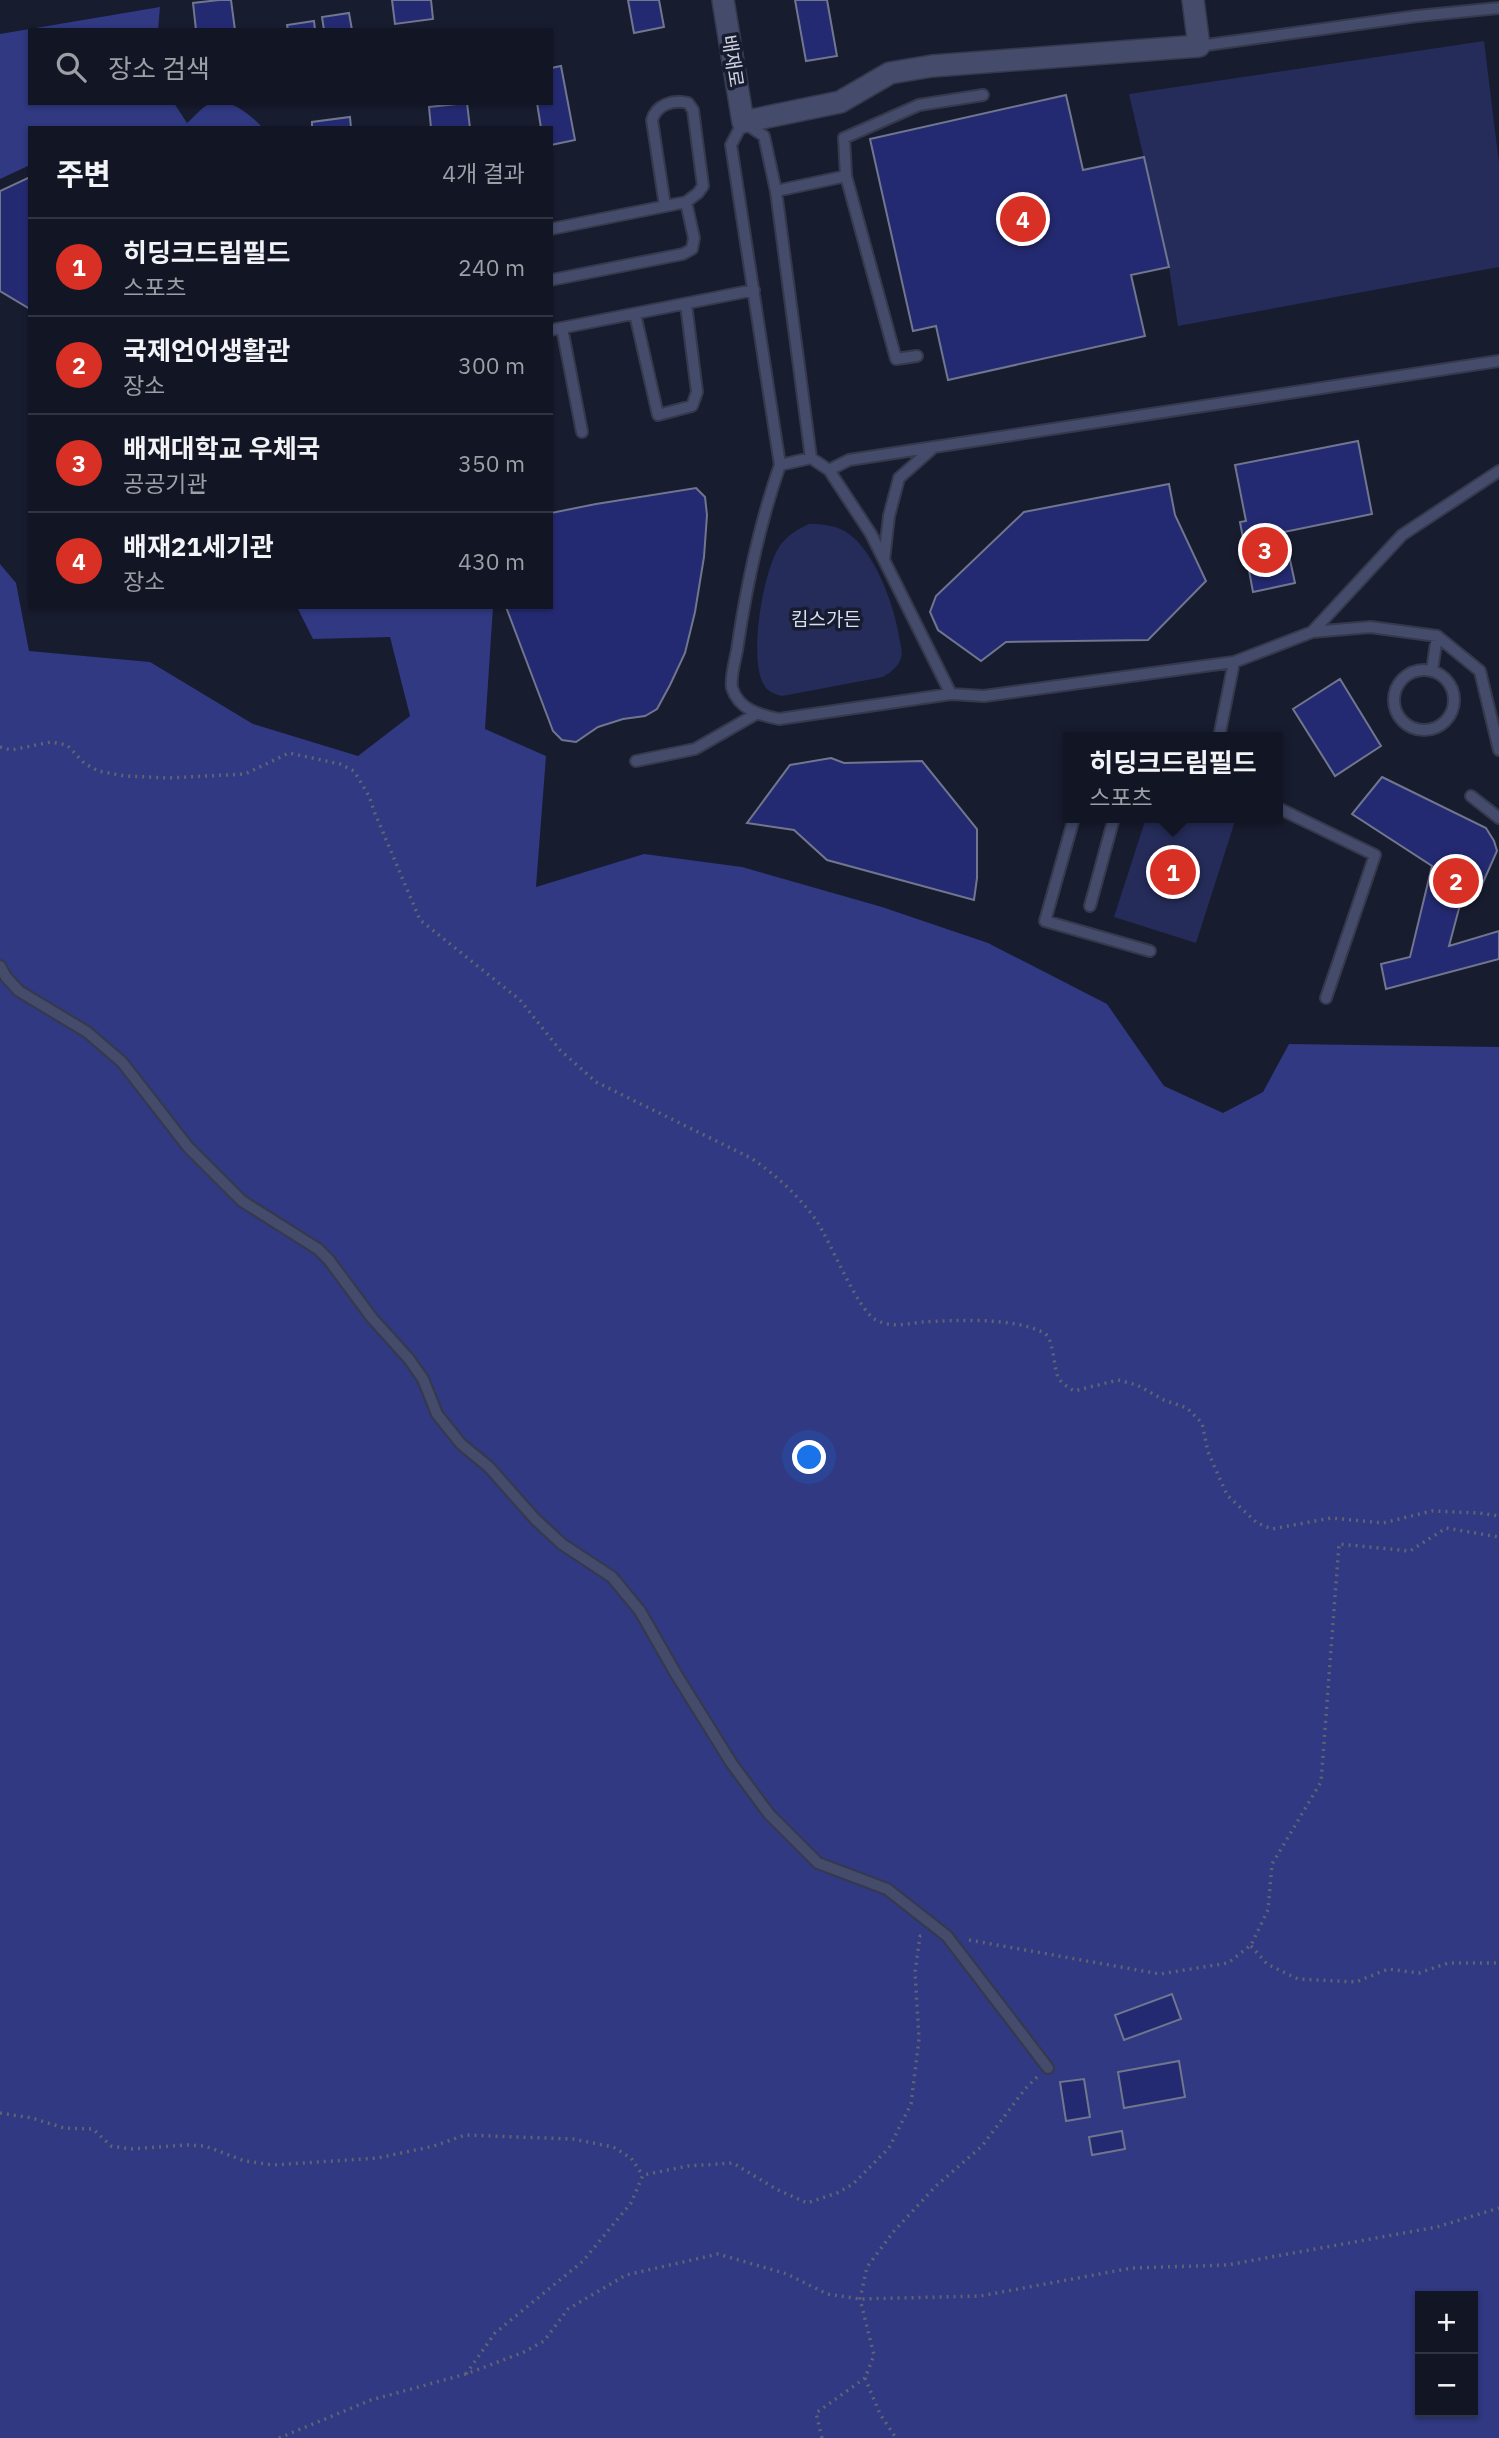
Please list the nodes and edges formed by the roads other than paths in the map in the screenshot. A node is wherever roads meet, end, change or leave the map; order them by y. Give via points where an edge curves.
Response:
1 (723, 0) edge
2 (1193, 0) edge
3 (1499, 8) edge
4 (1199, 46) junction
5 (984, 95) dead end
6 (743, 122) junction
7 (846, 176) junction
8 (776, 191) junction
9 (686, 202) junction
10 (665, 206) junction
11 (553, 229) edge
12 (553, 280) edge
13 (754, 290) junction
14 (686, 304) junction
15 (635, 314) junction
16 (557, 329) edge
17 (917, 356) dead end
18 (1499, 361) edge
19 (582, 432) dead end
20 (934, 447) junction
21 (811, 458) junction
22 (780, 465) junction
23 (828, 470) junction
24 (1499, 471) edge
25 (884, 560) junction
26 (1312, 632) junction
27 (1437, 636) junction
28 (1234, 662) junction
29 (1432, 671) junction
30 (951, 694) junction
31 (756, 714) junction
32 (1220, 732) edge
33 (1499, 751) edge
34 (636, 761) dead end
35 (1471, 796) dead end
36 (1283, 810) edge
37 (1499, 818) edge
38 (1073, 823) edge
39 (1113, 823) edge
40 (1090, 906) dead end
41 (1150, 951) dead end
42 (0, 965) edge
43 (1326, 998) dead end
44 (1048, 2068) road end

1 - 6 street, 배재로
2 - 4 street
3 - 4 lane
4 - 6 street via 890,73 840,102
5 - 7 lane via 919,105 844,138
6 - 8 lane via 764,136
6 - 13 lane via 731,145
7 - 8 lane
7 - 17 lane via 896,359
8 - 21 lane
9 - 10 lane
9 - 10 lane via 703,186 692,110 681,101 661,106 652,120
9 - 12 lane via 692,249
10 - 11 lane
13 - 14 lane
13 - 22 lane
14 - 15 lane
14 - 15 lane via 697,392 692,407 658,415
15 - 16 lane
16 - 19 lane
18 - 20 lane
20 - 23 lane via 849,460
20 - 25 lane via 900,478 889,516
21 - 22 lane
21 - 23 lane
22 - 31 lane via 745,598 732,686 741,704
23 - 25 lane
24 - 26 lane via 1402,535
25 - 30 lane
26 - 27 lane via 1370,626
26 - 28 lane
27 - 29 lane
27 - 33 lane via 1480,671
28 - 30 lane via 984,696
28 - 32 lane
29 - 29 lane via 1412,672 1394,696 1398,715 1413,729 1432,730 1449,719 1453,710 1453,691
30 - 31 lane via 779,719
31 - 34 lane via 695,749
35 - 37 lane
36 - 43 lane via 1376,855
38 - 41 lane via 1045,921
39 - 40 lane
42 - 44 lane via 19,991 87,1032 122,1062 188,1147 242,1201 330,1260 409,1359 437,1414 461,1444 562,1544 612,1577 640,1611 732,1764 769,1814 818,1863 887,1889 947,1936

